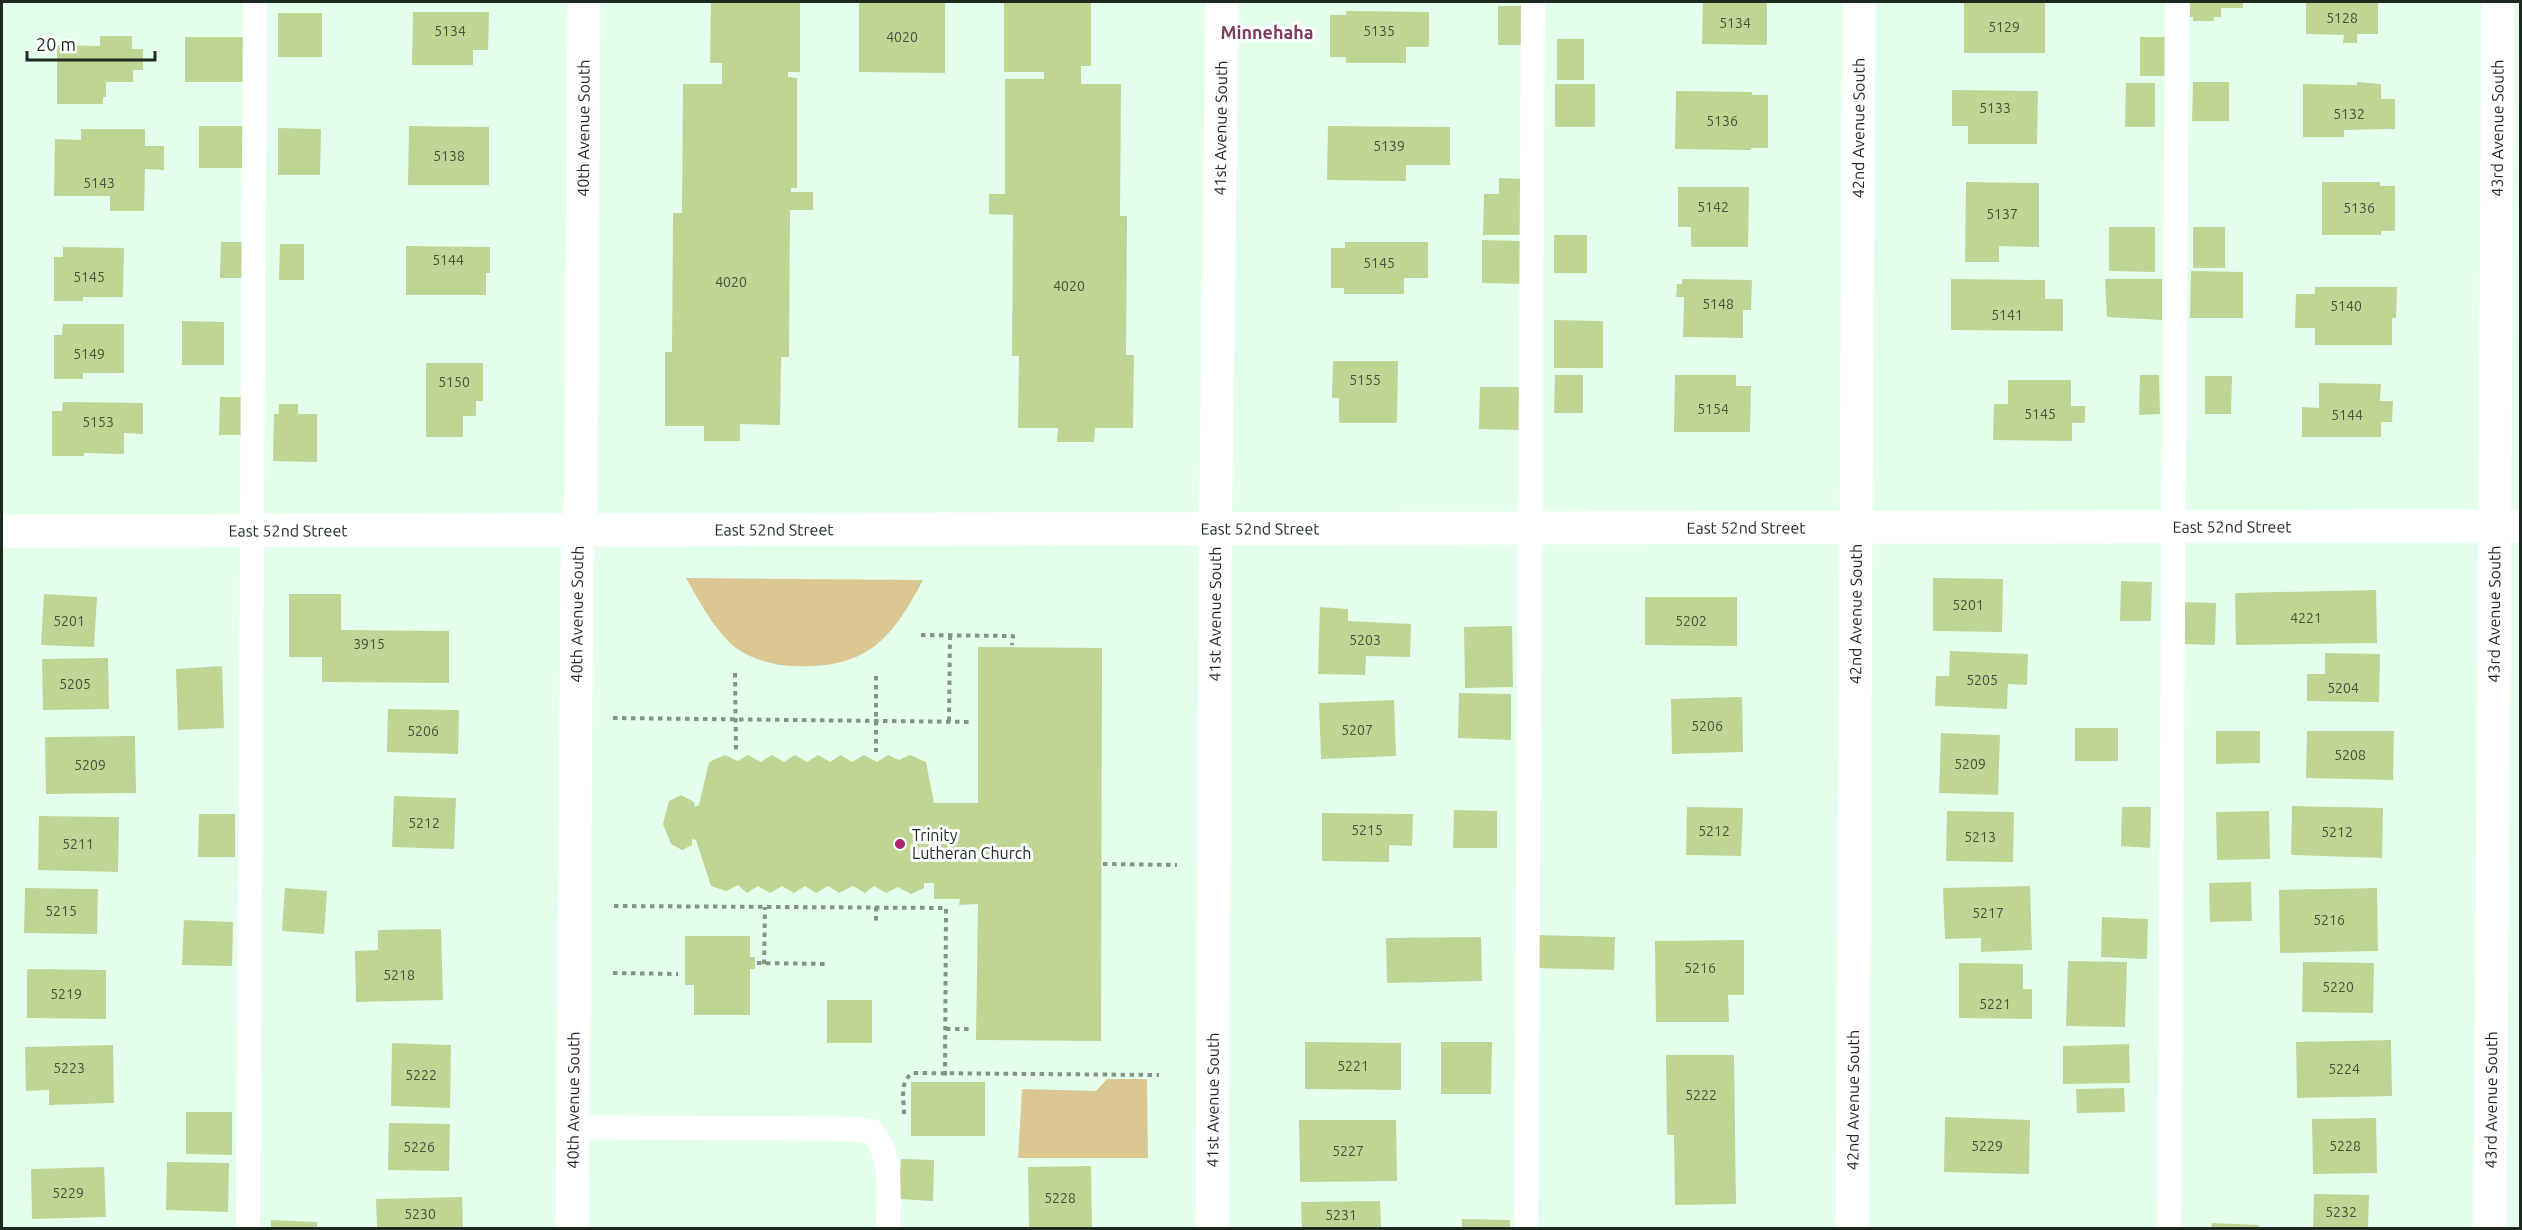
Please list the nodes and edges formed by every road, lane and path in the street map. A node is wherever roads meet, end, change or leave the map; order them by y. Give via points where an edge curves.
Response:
1 (255, 2) edge
2 (584, 2) edge
3 (1222, 2) edge
4 (1533, 2) edge
5 (1858, 2) edge
6 (2177, 2) edge
7 (2498, 2) edge
8 (1857, 526) junction
9 (2174, 526) junction
10 (2507, 526) edge
11 (1529, 527) junction
12 (1215, 528) junction
13 (577, 530) junction
14 (2, 531) edge
15 (251, 531) junction
16 (921, 635) dead end
17 (950, 636) junction
18 (1012, 645) dead end
19 (735, 673) dead end
20 (876, 676) dead end
21 (576, 718) junction
22 (735, 719) junction
23 (876, 721) junction
24 (949, 721) junction
25 (972, 722) dead end
26 (736, 752) dead end
27 (876, 752) dead end
28 (1102, 864) dead end
29 (1213, 865) junction
30 (574, 907) junction
31 (765, 907) junction
32 (876, 908) junction
33 (876, 923) dead end
34 (757, 963) dead end
35 (764, 964) junction
36 (826, 964) dead end
37 (573, 972) junction
38 (678, 974) dead end
39 (946, 1029) junction
40 (973, 1029) dead end
41 (945, 1073) junction
42 (1159, 1075) dead end
43 (945, 1079) dead end
44 (904, 1125) dead end
45 (572, 1127) junction
46 (248, 1228) edge
47 (572, 1228) edge
48 (888, 1228) edge
49 (1212, 1228) edge
50 (1526, 1228) edge
51 (1852, 1228) edge
52 (2169, 1228) edge
53 (2490, 1228) edge

1 - 15 lane
2 - 13 street, 40th Avenue South via 581,488
3 - 12 street, 41st Avenue South
4 - 11 lane
5 - 8 street, 42nd Avenue South
6 - 9 lane
7 - 10 street, 43rd Avenue South
8 - 9 street, East 52nd Street
8 - 11 street, East 52nd Street
8 - 51 street, 42nd Avenue South
9 - 10 street, East 52nd Street
9 - 52 lane
10 - 53 street, 43rd Avenue South
11 - 12 street, East 52nd Street
11 - 50 lane
12 - 13 street, East 52nd Street
12 - 29 street, 41st Avenue South
13 - 15 street, East 52nd Street
13 - 21 street, 40th Avenue South
14 - 15 street, East 52nd Street
15 - 46 lane
16 - 17 path
17 - 18 path via 1013,636
17 - 24 path
19 - 22 path
20 - 23 path
21 - 22 path
21 - 30 street, 40th Avenue South
22 - 23 path
22 - 26 path
23 - 24 path
23 - 27 path
24 - 25 path
28 - 29 path
29 - 49 street, 41st Avenue South
30 - 31 path
30 - 37 street, 40th Avenue South
31 - 32 path
31 - 35 path
32 - 33 path
32 - 39 path via 946,908
34 - 35 path
35 - 36 path
37 - 38 path
37 - 45 street, 40th Avenue South
39 - 40 path
39 - 41 path
41 - 42 path
41 - 43 path
41 - 44 path via 913,1073 906,1077
45 - 47 street, 40th Avenue South
45 - 48 lane via 872,1131 883,1143 888,1165

